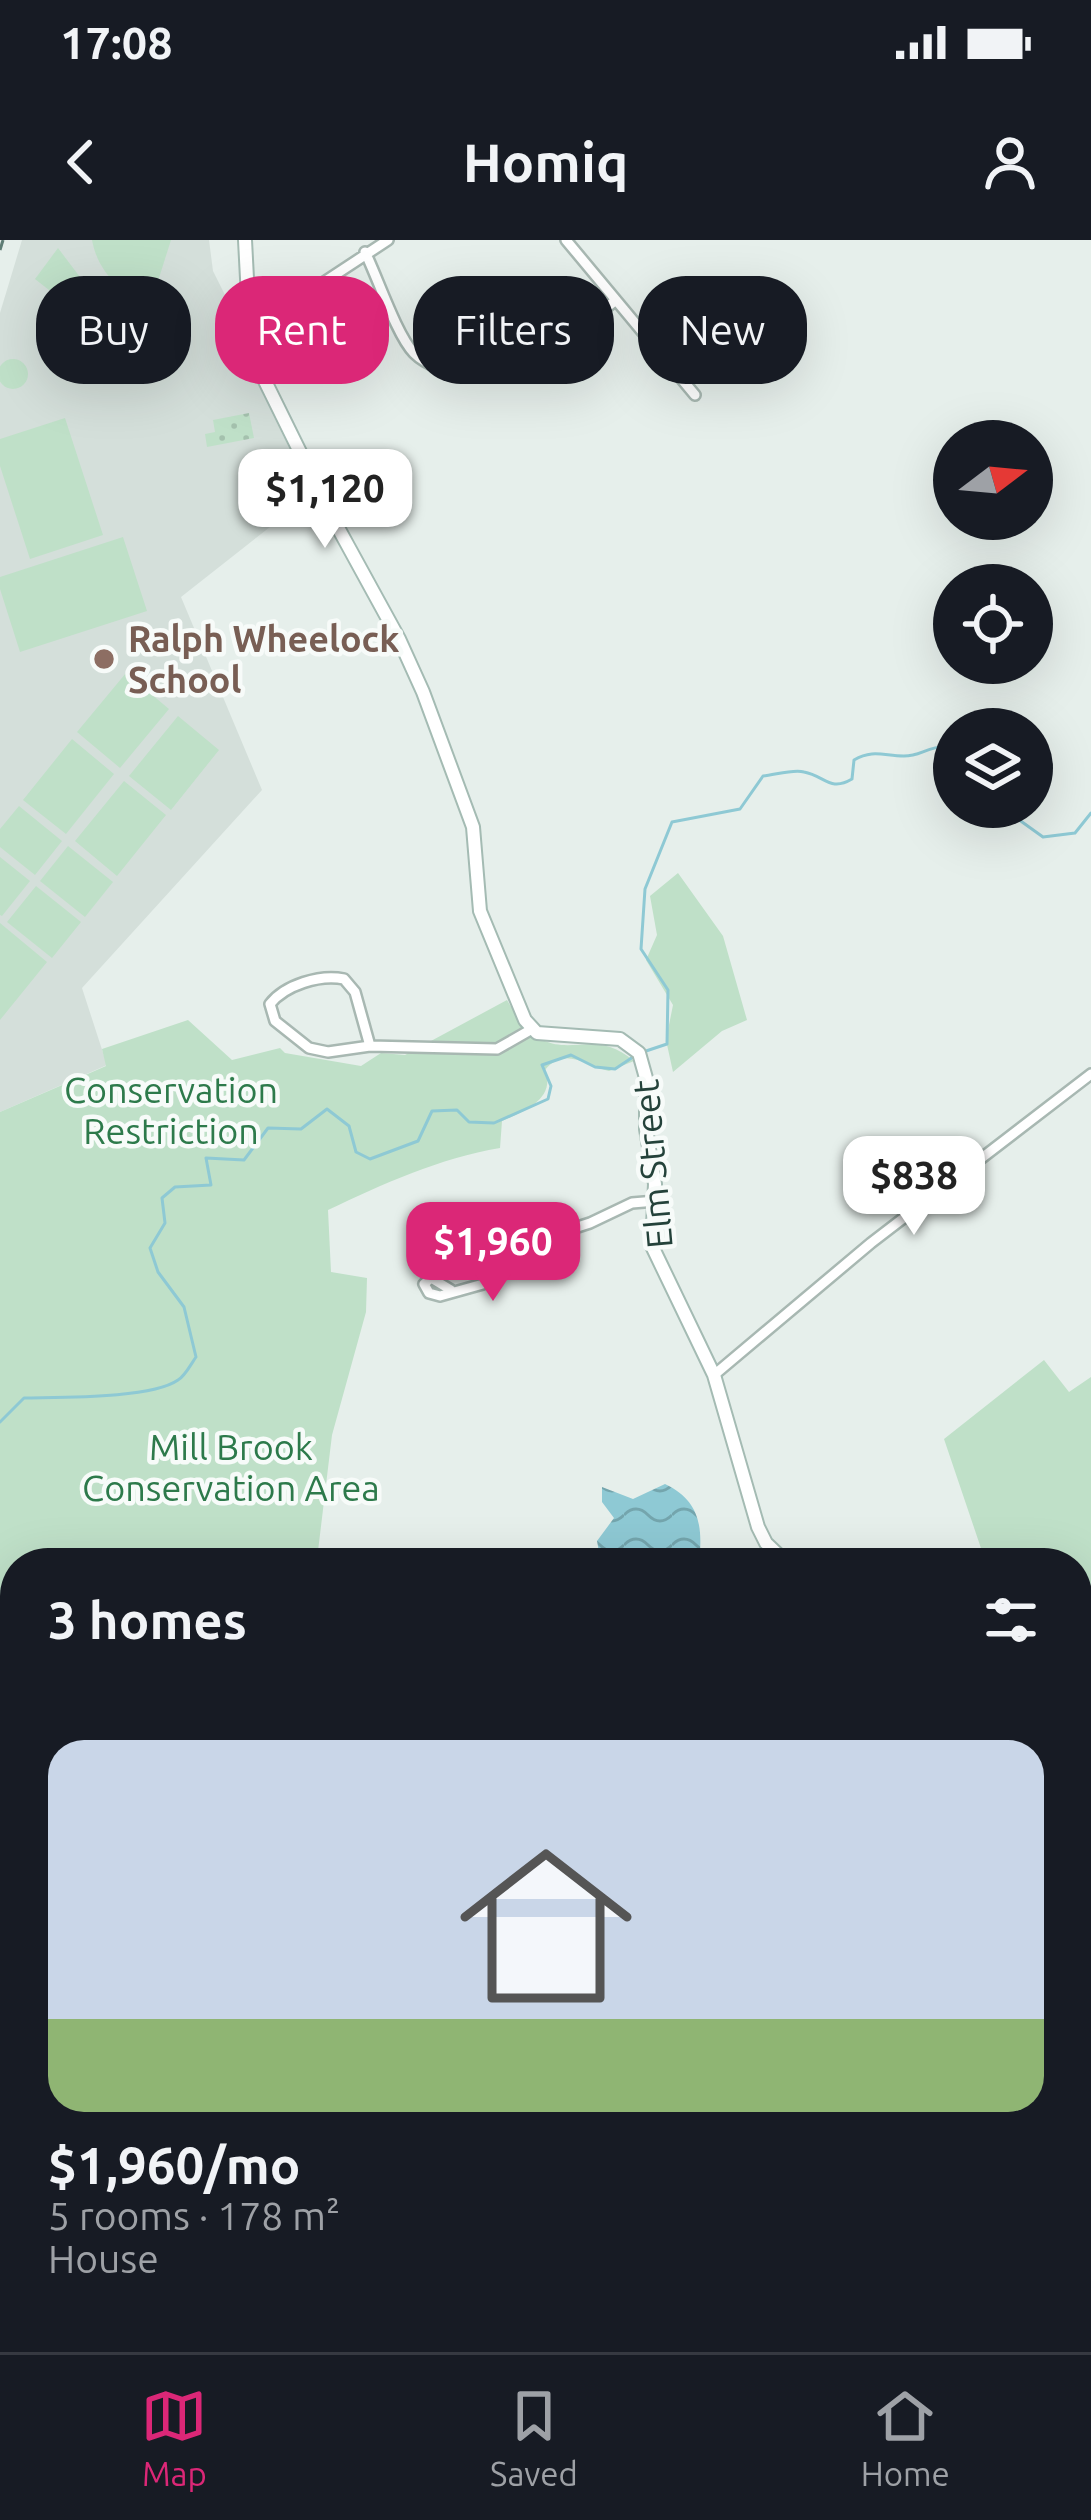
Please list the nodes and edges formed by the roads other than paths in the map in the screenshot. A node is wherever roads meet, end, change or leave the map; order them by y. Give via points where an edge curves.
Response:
1 (245, 240) edge
2 (388, 240) edge
3 (566, 240) edge
4 (365, 252) junction
5 (248, 276) edge
6 (332, 276) edge
7 (616, 300) junction
8 (266, 384) edge
9 (695, 395) dead end
10 (532, 1029) junction
11 (370, 1046) junction
12 (1091, 1074) edge
13 (656, 1201) junction
14 (451, 1290) dead end
15 (714, 1375) junction
16 (771, 1548) edge

1 - 5 street
2 - 4 street
3 - 7 street
4 - 6 street
4 - 7 street via 412,351 452,371 570,332
7 - 9 street
8 - 10 street via 410,662 473,827 480,911
10 - 11 street via 497,1048
10 - 13 street, Elm Street via 613,1037 639,1053
11 - 11 street via 344,979 328,976 270,1004 275,1021 309,1048
12 - 15 street
13 - 14 street via 534,1241 483,1284
13 - 15 street, Elm Street via 652,1246
15 - 16 street, Elm Street via 750,1509

